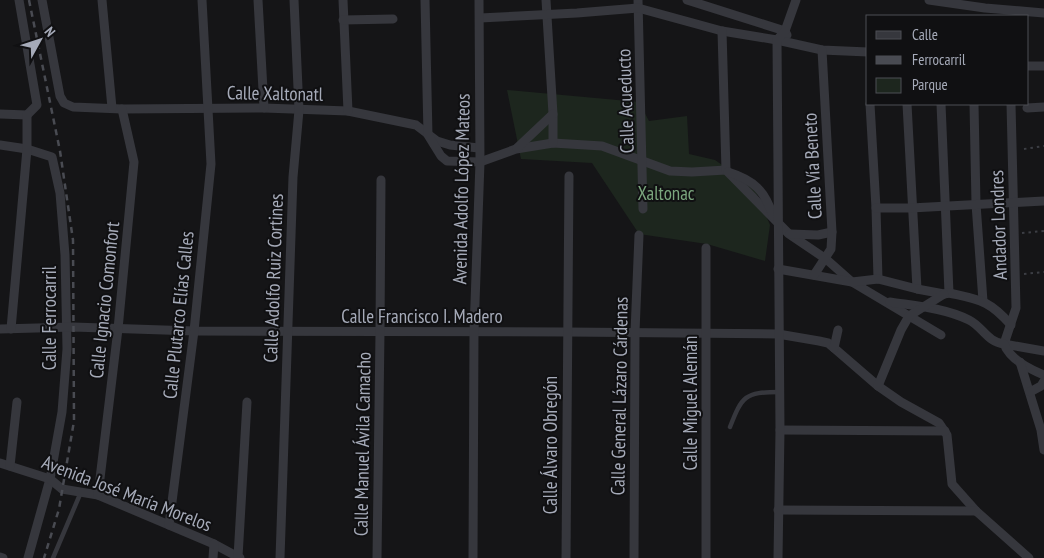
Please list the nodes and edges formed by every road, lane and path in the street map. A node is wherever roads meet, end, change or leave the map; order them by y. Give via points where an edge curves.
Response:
1 (19, 0) edge
2 (42, 0) edge
3 (102, 0) edge
4 (202, 0) edge
5 (258, 0) edge
6 (294, 0) edge
7 (343, 0) edge
8 (424, 0) edge
9 (479, 0) edge
10 (546, 0) edge
11 (687, 0) edge
12 (796, 0) edge
13 (930, 0) edge
14 (638, 4) edge
15 (985, 4) edge
16 (1044, 13) edge
17 (547, 15) junction
18 (480, 18) junction
19 (393, 19) dead end
20 (343, 20) junction
21 (722, 31) junction
22 (784, 31) junction
23 (777, 40) junction
24 (793, 43) junction
25 (822, 50) junction
26 (866, 52) edge
27 (1029, 66) edge
28 (1044, 66) edge
29 (870, 105) edge
30 (907, 105) edge
31 (941, 105) edge
32 (974, 105) edge
33 (1011, 105) edge
34 (1044, 107) edge
35 (112, 108) junction
36 (208, 108) junction
37 (264, 108) junction
38 (1027, 108) dead end
39 (122, 109) junction
40 (300, 110) junction
41 (348, 111) junction
42 (0, 114) edge
43 (553, 114) junction
44 (27, 115) junction
45 (428, 135) junction
46 (553, 143) junction
47 (0, 145) edge
48 (1044, 146) edge
49 (479, 148) junction
50 (516, 148) junction
51 (27, 149) junction
52 (1024, 149) dead end
53 (480, 162) junction
54 (643, 162) junction
55 (727, 171) junction
56 (569, 176) dead end
57 (381, 180) dead end
58 (1044, 201) edge
59 (1013, 202) junction
60 (976, 204) junction
61 (945, 206) junction
62 (876, 208) junction
63 (911, 208) junction
64 (644, 209) dead end
65 (776, 221) junction
66 (832, 232) junction
67 (1044, 232) edge
68 (1014, 233) junction
69 (789, 234) junction
70 (639, 236) dead end
71 (706, 248) dead end
72 (826, 259) junction
73 (778, 269) junction
74 (1044, 272) edge
75 (814, 275) junction
76 (1016, 275) junction
77 (878, 279) junction
78 (852, 282) junction
79 (917, 289) junction
80 (947, 293) junction
81 (983, 301) junction
82 (884, 302) junction
83 (924, 307) junction
84 (910, 316) junction
85 (1011, 325) junction
86 (66, 327) junction
87 (0, 329) edge
88 (12, 329) junction
89 (118, 329) junction
90 (838, 330) dead end
91 (194, 331) junction
92 (474, 331) junction
93 (288, 332) junction
94 (380, 332) junction
95 (567, 332) junction
96 (635, 332) junction
97 (706, 334) junction
98 (778, 334) junction
99 (941, 335) dead end
100 (1004, 344) junction
101 (834, 348) junction
102 (1044, 351) edge
103 (1020, 362) junction
104 (1043, 377) edge
105 (878, 386) junction
106 (779, 392) junction
107 (1030, 392) junction
108 (18, 402) dead end
109 (247, 402) dead end
110 (730, 427) dead end
111 (1042, 427) edge
112 (780, 430) junction
113 (945, 430) junction
114 (1044, 450) edge
115 (0, 463) edge
116 (10, 466) junction
117 (50, 479) junction
118 (81, 492) junction
119 (98, 495) junction
120 (778, 510) junction
121 (976, 512) junction
122 (169, 525) junction
123 (214, 544) junction
124 (239, 557) edge
125 (28, 558) edge
126 (54, 558) edge
127 (213, 558) edge
128 (280, 558) edge
129 (377, 558) edge
130 (473, 558) edge
131 (566, 558) edge
132 (634, 558) edge
133 (706, 558) edge
134 (778, 558) edge
135 (1029, 558) edge

1 - 44 street via 37,105
2 - 35 street, Calle Xaltonatl via 64,103 73,107
3 - 35 street
4 - 36 street, Calle Plutarco Elías Calles
5 - 37 street
6 - 40 street, Calle Adolfo Ruiz Cortines
7 - 20 street
8 - 45 street
9 - 18 street, Avenida Adolfo López Mateos
10 - 17 street
11 - 22 street
12 - 22 street
13 - 15 street
14 - 17 street
14 - 21 street
14 - 54 street, Calle Acueducto
15 - 16 street
17 - 18 street
17 - 43 street
18 - 49 street, Avenida Adolfo López Mateos
19 - 20 street
20 - 41 street
21 - 23 street
21 - 55 street
22 - 23 street
22 - 24 street
23 - 24 street
23 - 65 street
24 - 25 street
25 - 26 street
25 - 66 street, Calle Vía Beneto
27 - 28 street
29 - 62 street
30 - 63 street
31 - 61 street
32 - 60 street
33 - 59 street, Andador Londres
34 - 38 street
35 - 39 street, Calle Xaltonatl
36 - 37 street, Calle Xaltonatl
36 - 39 street, Calle Xaltonatl
36 - 91 street, Calle Plutarco Elías Calles via 211,164
37 - 40 street, Calle Xaltonatl
39 - 89 street, Calle Ignacio Comonfort via 134,162
40 - 41 street, Calle Xaltonatl
40 - 93 street, Calle Adolfo Ruiz Cortines via 292,177
41 - 45 street, Calle Xaltonatl via 416,125
42 - 44 street
43 - 46 street
43 - 50 street
44 - 51 street
45 - 49 street, Calle Xaltonatl via 450,145
45 - 53 street via 448,161
46 - 50 street
46 - 54 street via 602,146
47 - 51 street
48 - 52 path
49 - 53 street, Avenida Adolfo López Mateos
50 - 53 street
51 - 86 street, Calle Ferrocarril via 52,157 61,202
51 - 88 street
53 - 92 street, Avenida Adolfo López Mateos
54 - 55 street, Calle Acueducto via 670,171
54 - 64 street
55 - 65 street
56 - 95 street, Calle Álvaro Obregón
57 - 94 street, Calle Manuel Ávila Camacho
58 - 59 street
59 - 60 street
59 - 68 street, Andador Londres
60 - 61 street
60 - 81 street
61 - 63 street
61 - 80 street
62 - 63 street
62 - 77 street
63 - 79 street
65 - 69 street
65 - 73 street
66 - 69 street
66 - 72 street, Calle Vía Beneto via 831,249
67 - 68 path
68 - 76 street, Andador Londres
69 - 72 street
70 - 96 street, Calle General Lázaro Cárdenas
71 - 97 street, Calle Miguel Alemán
72 - 75 street, Calle Vía Beneto
72 - 78 street
73 - 75 street
73 - 98 street
74 - 76 path
75 - 78 street
76 - 85 street, Andador Londres via 1016,308
77 - 78 street
77 - 79 street
78 - 82 street
79 - 80 street
80 - 81 street
80 - 83 street
81 - 85 street
82 - 83 street
82 - 84 street
83 - 84 street
83 - 100 street via 971,321 990,339
84 - 99 street
84 - 105 street
85 - 100 street, Andador Londres
86 - 88 street, Calle Francisco I. Madero
86 - 89 street, Calle Francisco I. Madero
86 - 117 street, Calle Ferrocarril via 62,412
87 - 88 street, Calle Francisco I. Madero
89 - 91 street, Calle Francisco I. Madero
89 - 119 street, Calle Ignacio Comonfort
90 - 101 street
91 - 93 street, Calle Francisco I. Madero
91 - 122 street, Calle Plutarco Elías Calles
92 - 94 street, Calle Francisco I. Madero
92 - 95 street, Calle Francisco I. Madero
92 - 130 street, Avenida Adolfo López Mateos
93 - 94 street, Calle Francisco I. Madero
93 - 128 street, Calle Adolfo Ruiz Cortines
94 - 129 street, Calle Manuel Ávila Camacho
95 - 96 street, Calle Francisco I. Madero
95 - 131 street, Calle Álvaro Obregón
96 - 97 street, Calle Francisco I. Madero
96 - 132 street, Calle General Lázaro Cárdenas
97 - 98 street, Calle Francisco I. Madero
97 - 133 street, Calle Miguel Alemán
98 - 101 street, Calle Francisco I. Madero via 820,341
98 - 106 street
100 - 102 street
100 - 103 street via 1007,352
101 - 105 street
103 - 104 street
103 - 107 street
104 - 107 street via 1041,386
105 - 113 street via 939,423
106 - 110 lane via 752,394 744,399
106 - 112 street
107 - 111 street
108 - 116 street
109 - 124 street
111 - 114 street
112 - 113 street
112 - 120 street
113 - 121 street via 952,484
115 - 116 street, Avenida José María Morelos
116 - 117 street, Avenida José María Morelos
117 - 118 street, Avenida José María Morelos via 62,489
117 - 125 street, Calle Ferrocarril
118 - 119 street, Avenida José María Morelos
118 - 126 lane
119 - 122 street, Avenida José María Morelos
120 - 121 street
120 - 134 street
121 - 135 street
122 - 123 street, Avenida José María Morelos
123 - 124 street, Avenida José María Morelos
123 - 127 street

